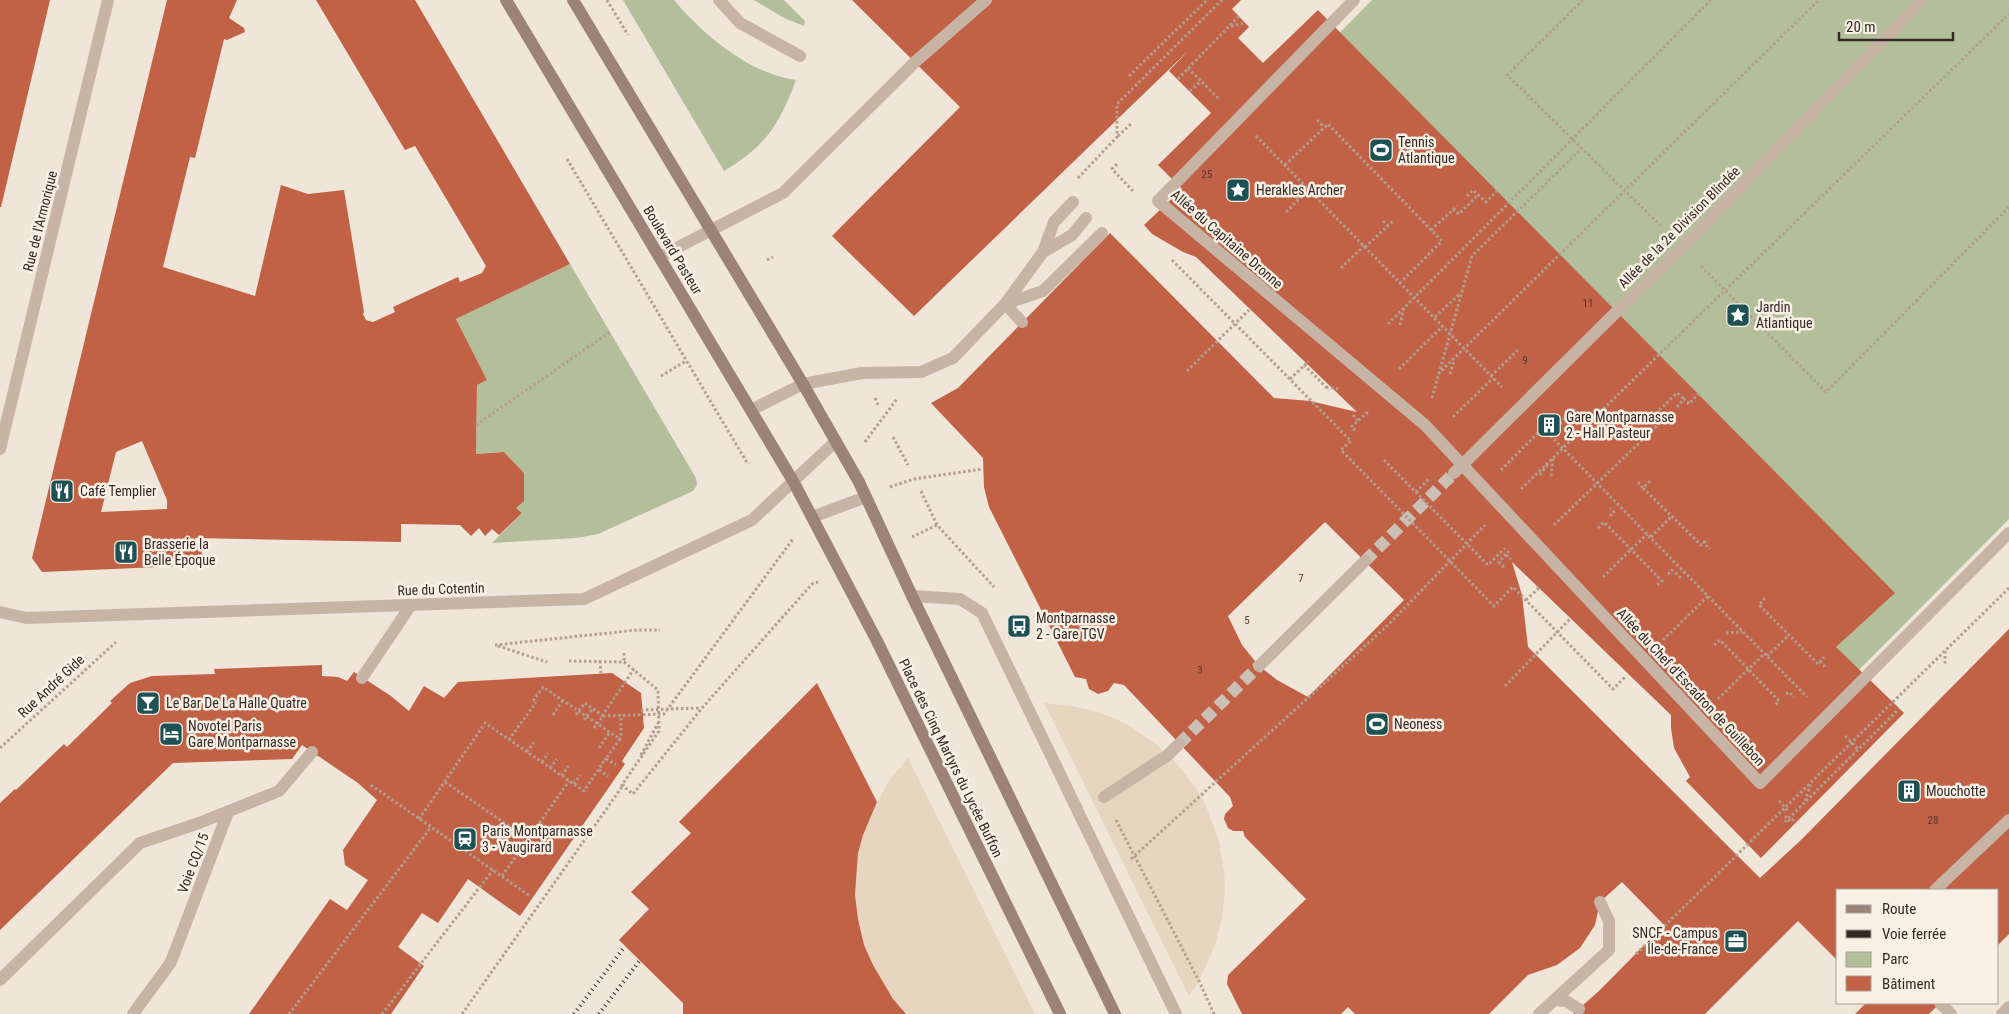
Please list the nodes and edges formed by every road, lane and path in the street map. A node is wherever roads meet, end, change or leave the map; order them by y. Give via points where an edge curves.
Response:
1 (108, 0) edge
2 (506, 0) edge
3 (573, 0) edge
4 (719, 0) edge
5 (986, 0) edge
6 (1207, 0) edge
7 (1354, 0) edge
8 (1582, 0) edge
9 (1711, 0) edge
10 (1819, 0) edge
11 (1922, 0) edge
12 (2009, 14) edge
13 (1239, 16) dead end
14 (1245, 23) dead end
15 (1229, 27) junction
16 (800, 56) dead end
17 (1129, 76) dead end
18 (1178, 79) dead end
19 (1201, 81) dead end
20 (1190, 92) dead end
21 (1317, 120) dead end
22 (1132, 123) dead end
23 (1324, 127) junction
24 (1117, 137) dead end
25 (1352, 141) dead end
26 (1348, 145) junction
27 (1582, 148) junction
28 (566, 156) dead end
29 (1117, 164) dead end
30 (1285, 165) dead end
31 (1394, 184) dead end
32 (1299, 187) dead end
33 (1390, 188) junction
34 (1309, 189) dead end
35 (1498, 190) dead end
36 (1478, 194) junction
37 (1467, 196) dead end
38 (1298, 199) dead end
39 (1158, 201) junction
40 (1073, 202) dead end
41 (2009, 207) edge
42 (1286, 212) dead end
43 (1086, 218) dead end
44 (1383, 221) dead end
45 (712, 230) junction
46 (1431, 230) junction
47 (1102, 233) dead end
48 (1682, 247) junction
49 (1353, 250) dead end
50 (1043, 252) junction
51 (1353, 256) dead end
52 (659, 257) junction
53 (773, 257) dead end
54 (767, 260) dead end
55 (1172, 260) dead end
56 (1341, 268) dead end
57 (1400, 283) dead end
58 (1461, 293) dead end
59 (1006, 304) junction
60 (1254, 306) dead end
61 (1404, 308) junction
62 (1435, 318) dead end
63 (1022, 322) dead end
64 (1235, 324) junction
65 (1388, 324) dead end
66 (1400, 325) dead end
67 (1443, 326) dead end
68 (610, 332) dead end
69 (1518, 350) dead end
70 (1315, 355) dead end
71 (1454, 359) junction
72 (686, 361) junction
73 (1304, 365) junction
74 (1398, 370) dead end
75 (1187, 371) dead end
76 (1438, 374) dead end
77 (1450, 374) dead end
78 (661, 376) dead end
79 (1290, 380) junction
80 (803, 384) junction
81 (1342, 389) dead end
82 (1700, 392) dead end
83 (1684, 399) junction
84 (1677, 407) dead end
85 (1575, 409) dead end
86 (752, 410) junction
87 (1353, 415) dead end
88 (1665, 418) dead end
89 (1358, 421) dead end
90 (1449, 421) dead end
91 (1659, 424) junction
92 (476, 425) dead end
93 (1425, 425) junction
94 (1544, 428) dead end
95 (1549, 434) dead end
96 (894, 437) dead end
97 (836, 441) junction
98 (0, 448) edge
99 (1553, 457) junction
100 (746, 462) dead end
101 (908, 465) dead end
102 (982, 469) dead end
103 (1458, 469) junction
104 (1499, 472) dead end
105 (1540, 475) dead end
106 (1551, 476) dead end
107 (793, 481) junction
108 (1650, 481) dead end
109 (1638, 482) dead end
110 (1643, 488) junction
111 (920, 491) dead end
112 (1516, 493) dead end
113 (866, 497) junction
114 (1610, 508) dead end
115 (1610, 516) dead end
116 (1672, 516) junction
117 (812, 517) junction
118 (1489, 521) dead end
119 (1598, 528) dead end
120 (1547, 531) dead end
121 (2009, 533) edge
122 (1647, 534) dead end
123 (1651, 537) dead end
124 (910, 538) dead end
125 (1710, 549) dead end
126 (1631, 550) junction
127 (1506, 555) dead end
128 (1511, 559) dead end
129 (1365, 561) tunnel mouth
130 (1668, 574) dead end
131 (1681, 578) dead end
132 (812, 584) dead end
133 (1596, 584) dead end
134 (1656, 586) dead end
135 (1539, 588) dead end
136 (2009, 588) edge
137 (1528, 591) dead end
138 (1532, 595) junction
139 (912, 596) junction
140 (1708, 596) dead end
141 (1765, 598) dead end
142 (1526, 600) junction
143 (411, 605) junction
144 (0, 612) edge
145 (1573, 615) dead end
146 (660, 630) dead end
147 (1557, 631) junction
148 (1742, 632) dead end
149 (1726, 634) dead end
150 (1789, 636) junction
151 (118, 640) dead end
152 (1662, 640) dead end
153 (1714, 646) dead end
154 (1945, 651) junction
155 (624, 653) dead end
156 (569, 661) dead end
157 (600, 661) junction
158 (547, 662) dead end
159 (624, 662) junction
160 (1945, 665) dead end
161 (1259, 666) tunnel mouth
162 (1825, 667) dead end
163 (634, 669) junction
164 (1748, 669) junction
165 (1630, 672) dead end
166 (601, 674) dead end
167 (362, 678) dead end
168 (1505, 686) dead end
169 (1786, 694) dead end
170 (1794, 697) dead end
171 (563, 700) junction
172 (1713, 704) dead end
173 (1774, 706) dead end
174 (593, 708) junction
175 (702, 708) junction
176 (1899, 709) dead end
177 (641, 710) dead end
178 (659, 710) junction
179 (664, 714) dead end
180 (553, 715) dead end
181 (576, 715) dead end
182 (621, 715) dead end
183 (603, 716) dead end
184 (584, 720) dead end
185 (597, 723) junction
186 (610, 732) junction
187 (510, 740) junction
188 (534, 742) dead end
189 (1852, 743) dead end
190 (1180, 744) tunnel mouth
191 (0, 748) edge
192 (599, 748) dead end
193 (312, 752) dead end
194 (527, 752) junction
195 (1842, 752) dead end
196 (548, 753) dead end
197 (556, 759) dead end
198 (608, 760) junction
199 (542, 762) junction
200 (616, 765) dead end
201 (568, 766) dead end
202 (550, 768) junction
203 (601, 771) junction
204 (580, 775) dead end
205 (562, 776) junction
206 (608, 776) dead end
207 (568, 780) junction
208 (1813, 781) junction
209 (445, 782) junction
210 (574, 784) junction
211 (371, 785) dead end
212 (1774, 796) dead end
213 (1104, 797) joint
214 (228, 812) junction
215 (1789, 812) dead end
216 (1795, 818) dead end
217 (419, 819) junction
218 (2009, 820) edge
219 (1785, 822) junction
220 (1780, 826) dead end
221 (431, 827) junction
222 (528, 839) junction
223 (1131, 859) dead end
224 (493, 870) junction
225 (502, 876) junction
226 (1936, 889) edge
227 (530, 896) dead end
228 (1600, 902) dead end
229 (1630, 959) dead end
230 (0, 980) edge
231 (1556, 1000) junction
232 (1941, 1004) edge
233 (2009, 1007) edge
234 (1579, 1009) dead end
235 (133, 1014) edge
236 (289, 1014) edge
237 (382, 1014) edge
238 (462, 1014) edge
239 (1060, 1014) edge
240 (1115, 1014) edge
241 (1176, 1014) edge
242 (1214, 1014) edge
243 (1539, 1014) edge
244 (1951, 1014) edge
245 (2002, 1014) edge

1 - 98 street, Rue de l'Armorique
2 - 52 main road, Boulevard Pasteur
3 - 45 main road
4 - 16 street via 740,23
5 - 45 street via 915,62 784,194
6 - 17 path
7 - 39 street, Allée du Capitaine Dronne
8 - 27 path via 1507,76
9 - 61 path
10 - 71 path
11 - 48 street, Allée de la 2e Division Blindée
12 - 99 path
13 - 15 path
14 - 15 path
15 - 18 path
19 - 20 path
21 - 23 path
22 - 24 path
23 - 26 path via 1328,124
23 - 30 path
25 - 26 path
26 - 33 path
27 - 48 path
27 - 93 path via 1472,256
28 - 72 path
29 - 39 path via 1112,169 1136,193
31 - 33 path
32 - 38 path
33 - 46 path
34 - 42 path
35 - 36 path via 1486,202
36 - 37 path via 1473,190
36 - 46 path via 1459,214 1455,207
39 - 93 street, Allée du Capitaine Dronne
40 - 50 street via 1054,222
41 - 48 path via 1826,392
43 - 50 street via 1072,235
44 - 56 path via 1388,226 1393,221 1386,228 1364,246
45 - 52 street
45 - 80 main road
46 - 57 path via 1442,241
47 - 59 street via 1046,294
48 - 103 street, Allée de la 2e Division Blindée
49 - 51 path
50 - 59 street
52 - 86 main road, Boulevard Pasteur
53 - 54 path
55 - 64 path
58 - 62 path
59 - 63 street
59 - 80 street via 953,358 921,372 862,373
60 - 64 path
61 - 65 path
61 - 66 path
64 - 75 path
64 - 79 path
67 - 74 path
68 - 92 path
69 - 90 path
70 - 73 path
71 - 76 path
71 - 77 path
72 - 78 path
72 - 100 path
73 - 79 path
73 - 81 path via 1327,389
79 - 142 path via 1351,441 1341,450 1494,606 1514,587
80 - 86 street
80 - 97 main road
82 - 83 path via 1688,404
83 - 84 path
83 - 91 path via 1677,393 1652,417
85 - 95 path
86 - 107 main road, Boulevard Pasteur
87 - 89 path
88 - 91 path
91 - 120 path
93 - 103 street, Allée du Capitaine Dronne
94 - 104 path
96 - 101 path
97 - 107 street, Rue du Cotentin
97 - 113 main road
99 - 105 path
99 - 106 path
99 - 112 path
102 - 113 path via 914,479
103 - 121 street, Allée du Chef d'Escadron de Guillebon via 1760,783
107 - 117 main road, Boulevard Pasteur
107 - 143 street, Rue du Cotentin via 752,520 584,599
108 - 110 path
109 - 110 path
110 - 116 path
111 - 124 path via 937,525
113 - 117 street
113 - 139 main road
114 - 115 path via 1614,512
116 - 123 path
116 - 125 path via 1701,546 1708,539 1704,543
117 - 239 main road, Place des Cinq Martyrs du Lycée Buffon via 877,641
118 - 223 path via 1388,625
119 - 126 path via 1604,522
122 - 126 path
126 - 133 path
126 - 134 path via 1662,581
127 - 128 path
129 - 161 street
130 - 131 path via 1672,570
132 - 175 path
135 - 138 path
136 - 154 path
137 - 138 path
138 - 142 path
139 - 240 main road
139 - 241 street via 960,599 982,613
140 - 152 path
141 - 150 path via 1759,605
142 - 147 path
143 - 144 street, Rue du Cotentin via 26,618
143 - 167 street
145 - 147 path
146 - 158 path via 495,645
147 - 165 path via 1613,689
147 - 168 path
148 - 149 path
150 - 162 path via 1818,664 1824,657 1820,661
150 - 164 path
151 - 191 path, Rue André Gide
153 - 164 path via 1720,640
154 - 160 path
154 - 208 path
155 - 159 path
156 - 157 path
157 - 159 path
157 - 166 path
159 - 163 path
163 - 178 path via 658,690
163 - 185 path
164 - 172 path
164 - 173 path via 1779,701
169 - 170 path via 1789,692
171 - 180 path
171 - 185 path
171 - 187 path via 543,687
174 - 181 path via 585,703
174 - 183 path
174 - 184 path
175 - 178 path
175 - 178 path via 633,794 622,784 659,731
176 - 219 path
177 - 178 path
179 - 238 path via 620,791
182 - 198 path via 621,737
185 - 186 path
186 - 192 path
186 - 198 path via 620,739
187 - 194 path
187 - 209 path via 486,723
188 - 194 path
189 - 195 path
190 - 213 street
193 - 214 street via 280,791
194 - 199 path
196 - 199 path
197 - 202 path
198 - 200 path
198 - 203 path
199 - 202 path
201 - 205 path
202 - 205 path
203 - 206 path
203 - 210 path via 584,791
204 - 210 path
205 - 207 path
207 - 210 path
207 - 222 path
208 - 219 path via 1804,803
208 - 229 path
209 - 217 path
209 - 222 path
211 - 217 path
212 - 215 path
213 - 242 path
214 - 230 street via 140,843
214 - 235 street, Voie CQ/15 via 171,962
216 - 219 path via 1792,822 1787,817
217 - 221 path
218 - 226 street
219 - 220 path
221 - 224 path
221 - 236 path
222 - 225 path
224 - 225 path
224 - 237 path
225 - 227 path
228 - 231 street via 1609,921 1609,950
231 - 234 street via 1566,1001
231 - 243 street
232 - 244 street
233 - 245 street

